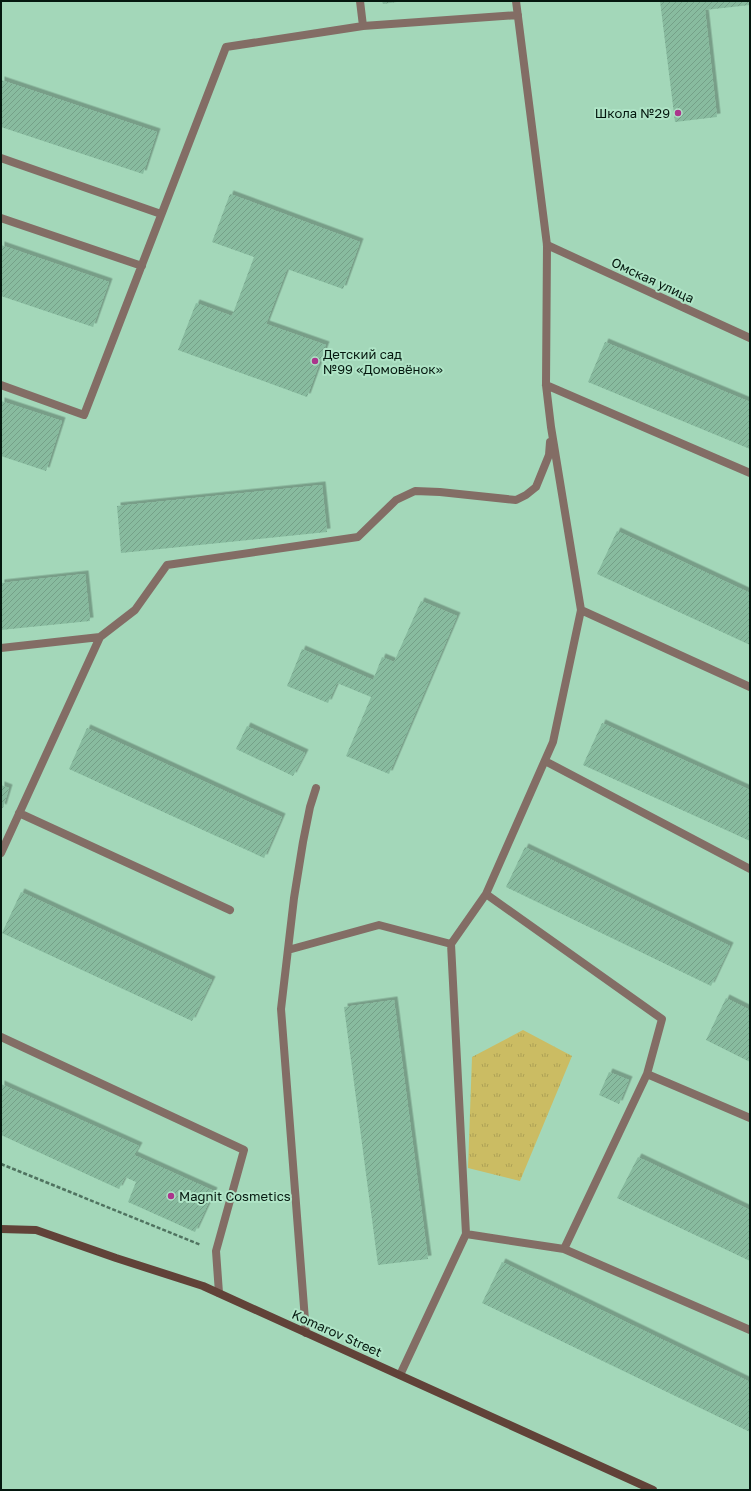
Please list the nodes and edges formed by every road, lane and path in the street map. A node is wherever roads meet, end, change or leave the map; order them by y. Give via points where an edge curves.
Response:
1 (360, 1) edge
2 (516, 1) edge
3 (518, 15) junction
4 (362, 26) junction
5 (1, 158) edge
6 (161, 214) junction
7 (1, 218) edge
8 (547, 245) junction
9 (142, 266) junction
10 (750, 338) edge
11 (1, 385) edge
12 (546, 385) junction
13 (551, 427) junction
14 (750, 473) edge
15 (581, 610) junction
16 (100, 637) junction
17 (1, 648) edge
18 (750, 687) edge
19 (545, 761) junction
20 (316, 788) dead end
21 (19, 813) junction
22 (1, 853) edge
23 (750, 869) edge
24 (486, 894) junction
25 (230, 910) dead end
26 (451, 944) junction
27 (288, 950) junction
28 (1, 1037) edge
29 (647, 1074) junction
30 (750, 1118) edge
31 (1, 1164) edge
32 (1, 1229) edge
33 (466, 1234) junction
34 (564, 1249) junction
35 (216, 1251) junction
36 (219, 1293) junction
37 (750, 1330) edge
38 (306, 1333) junction
39 (400, 1375) junction
40 (653, 1490) edge

1 - 4 street
2 - 3 street
3 - 4 street
3 - 8 street
4 - 6 street via 226,47
5 - 6 street
6 - 9 street
7 - 9 street
8 - 10 street, Омская улица
8 - 12 street
9 - 11 street via 84,415
12 - 13 street
12 - 14 street
13 - 15 street
13 - 16 street via 549,455 536,487 526,496 516,500 415,491 396,500 358,537 167,565 135,610
15 - 18 street
15 - 19 street via 553,742
16 - 17 street
16 - 21 street
19 - 23 street
19 - 24 street
20 - 27 street via 303,842
21 - 22 street
21 - 25 street
24 - 26 street
24 - 29 street via 662,1019
26 - 27 street via 379,925
26 - 33 street
27 - 38 street via 281,1009
28 - 35 street via 244,1150
29 - 30 street
29 - 34 street
31 - 35 path
32 - 36 main road, Komarov Street via 36,1230
33 - 34 street
33 - 39 street
34 - 37 street
35 - 36 street
36 - 38 main road, Komarov Street
38 - 39 main road, Komarov Street
39 - 40 main road, Komarov Street

